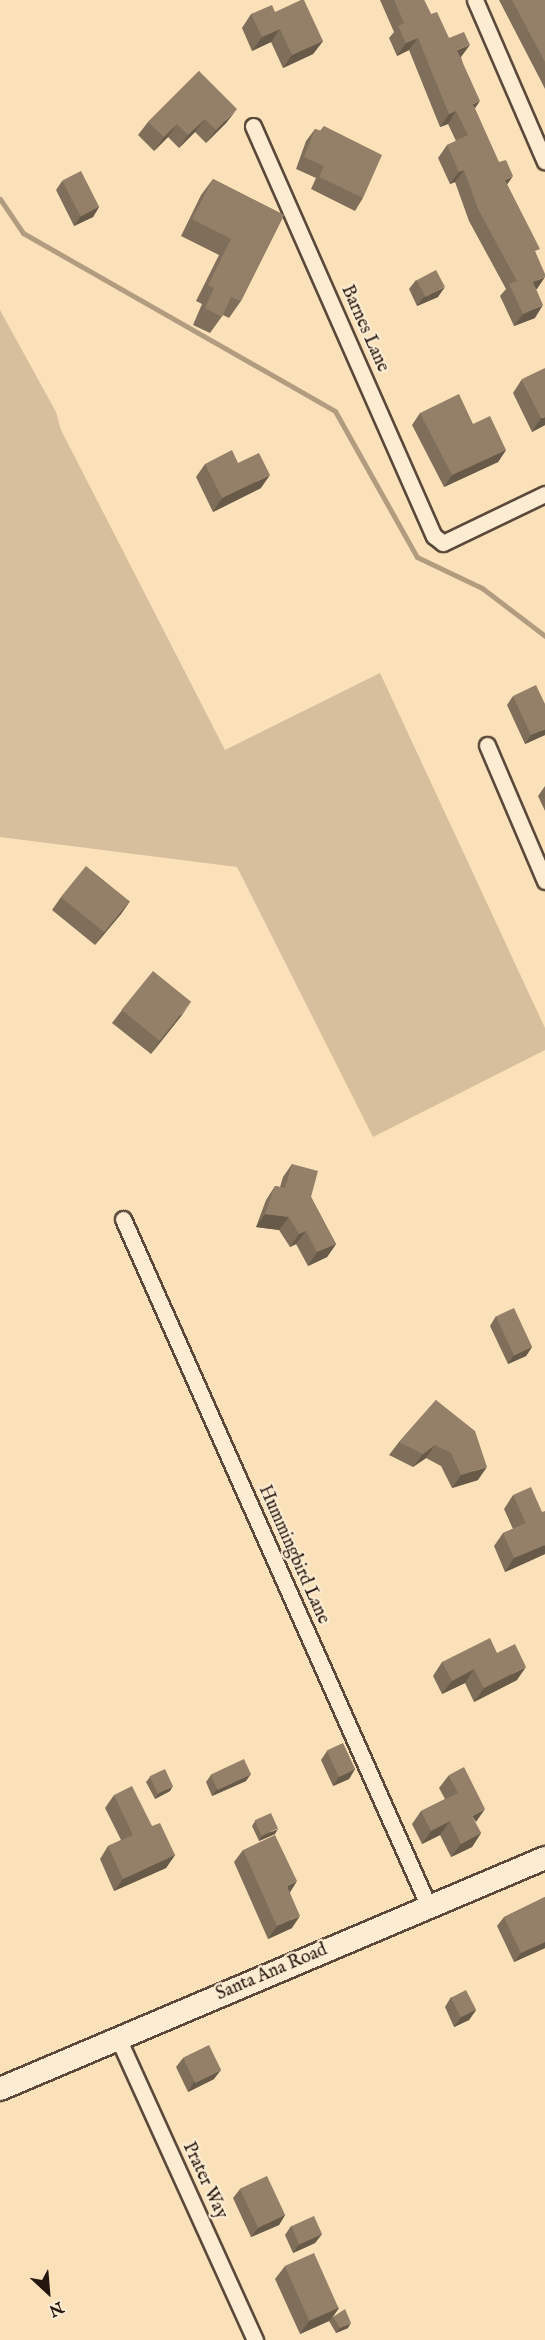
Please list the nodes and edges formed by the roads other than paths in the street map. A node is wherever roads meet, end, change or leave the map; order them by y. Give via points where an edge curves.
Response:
1 (475, 0) edge
2 (252, 126) dead end
3 (545, 162) edge
4 (545, 494) edge
5 (487, 745) dead end
6 (545, 881) edge
7 (123, 1219) dead end
8 (545, 1858) edge
9 (429, 1907) junction
10 (118, 2038) junction
11 (0, 2089) edge
12 (255, 2340) edge

1 - 3 street
2 - 4 street, Barnes Lane via 434,536 444,541
5 - 6 street
7 - 9 street, Hummingbird Lane
8 - 9 street, Santa Ana Road
9 - 10 street, Santa Ana Road
10 - 11 street, Santa Ana Road
10 - 12 street, Prater Way

